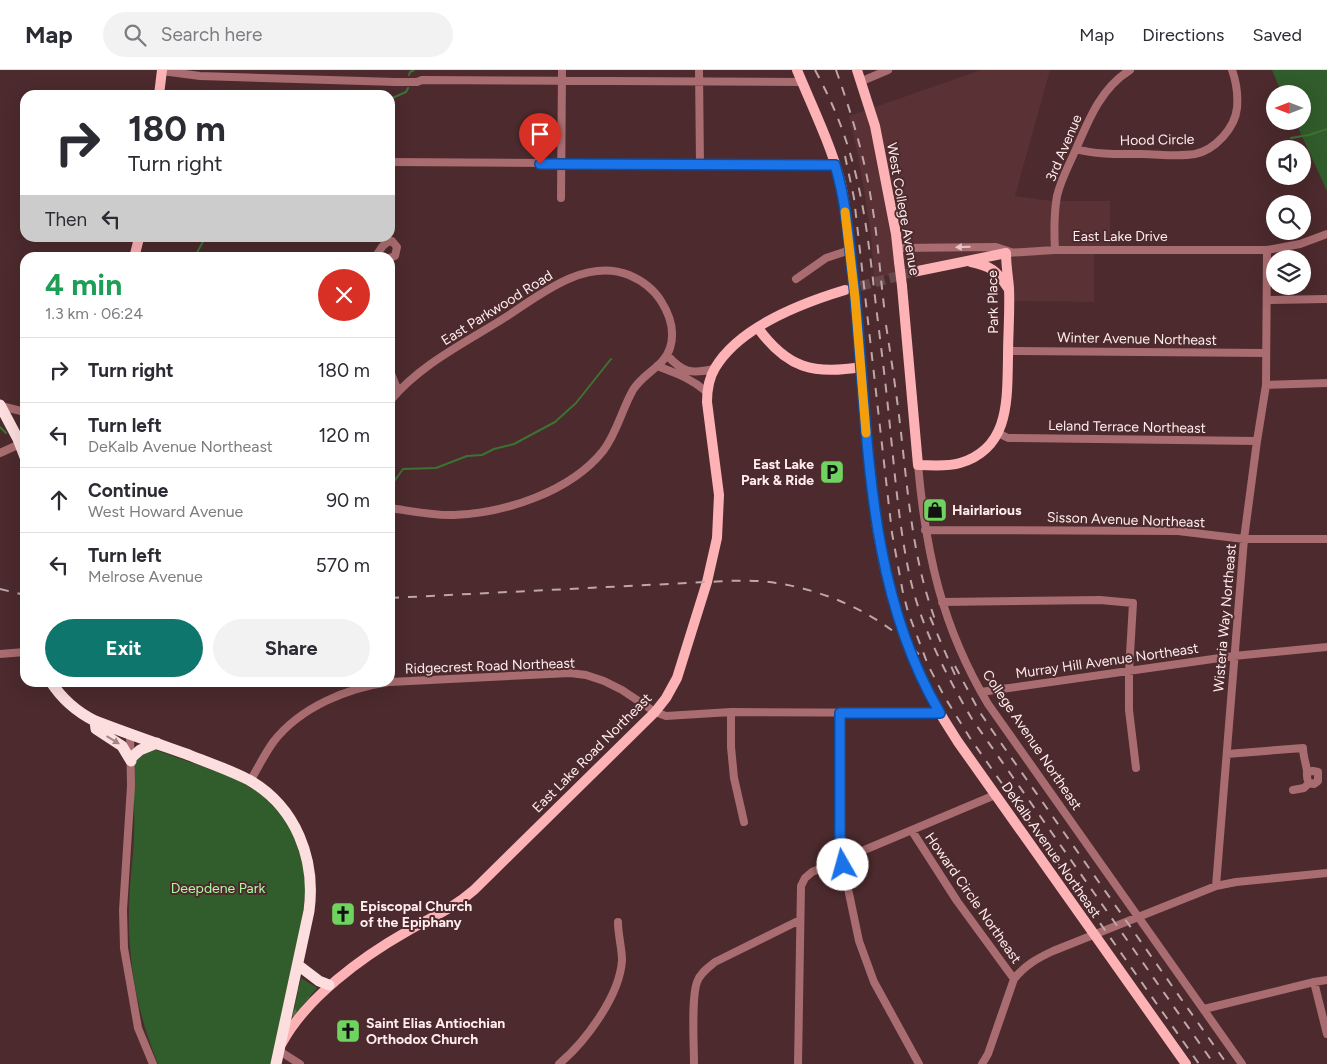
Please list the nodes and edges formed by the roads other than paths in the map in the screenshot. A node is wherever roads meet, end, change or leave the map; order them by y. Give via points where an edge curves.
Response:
1 (337, 70) edge
2 (562, 70) edge
3 (699, 70) edge
4 (797, 70) edge
5 (857, 70) edge
6 (888, 70) edge
7 (1130, 70) edge
8 (1232, 70) edge
9 (162, 71) edge
10 (336, 80) junction
11 (562, 80) junction
12 (699, 81) junction
13 (862, 81) junction
14 (802, 82) junction
15 (160, 90) edge
16 (1076, 149) junction
17 (395, 162) edge
18 (561, 164) junction
19 (700, 165) junction
20 (835, 165) junction
21 (561, 198) dead end
22 (1327, 234) edge
23 (386, 242) edge
24 (393, 242) edge
25 (898, 248) junction
26 (850, 250) junction
27 (1055, 250) junction
28 (1266, 250) edge
29 (1267, 250) edge
30 (378, 252) edge
31 (1008, 253) junction
32 (395, 256) edge
33 (965, 261) junction
34 (913, 272) tunnel mouth
35 (796, 279) dead end
36 (1009, 288) junction
37 (846, 290) tunnel mouth
38 (1267, 295) edge
39 (1327, 299) edge
40 (1267, 300) junction
41 (758, 328) junction
42 (1008, 351) junction
43 (1266, 353) junction
44 (667, 355) junction
45 (909, 355) joint
46 (657, 366) junction
47 (861, 367) junction
48 (714, 369) junction
49 (1327, 383) edge
50 (395, 384) edge
51 (1266, 384) junction
52 (398, 391) junction
53 (707, 392) junction
54 (395, 395) edge
55 (1, 406) edge
56 (20, 411) edge
57 (998, 433) junction
58 (1257, 441) junction
59 (20, 444) joint
60 (0, 453) edge
61 (918, 465) junction
62 (395, 509) edge
63 (925, 530) junction
64 (1244, 539) junction
65 (1327, 539) edge
66 (942, 602) junction
67 (1327, 647) edge
68 (20, 652) edge
69 (0, 654) edge
70 (1234, 656) junction
71 (1129, 671) junction
72 (395, 682) edge
73 (54, 687) edge
74 (368, 687) edge
75 (981, 692) junction
76 (655, 712) junction
77 (731, 712) junction
78 (840, 713) junction
79 (940, 713) junction
80 (95, 721) junction
81 (130, 733) junction
82 (156, 744) junction
83 (1226, 754) junction
84 (131, 760) junction
85 (1136, 768) dead end
86 (1307, 772) junction
87 (1323, 779) edge
88 (250, 781) junction
89 (1309, 783) junction
90 (1292, 790) dead end
91 (995, 795) junction
92 (744, 822) dead end
93 (912, 831) junction
94 (842, 860) junction
95 (1327, 873) edge
96 (1216, 886) junction
97 (1137, 917) junction
98 (800, 920) junction
99 (618, 922) dead end
100 (1094, 934) junction
101 (298, 965) junction
102 (1014, 979) junction
103 (1327, 980) edge
104 (1314, 982) junction
105 (329, 985) junction
106 (1204, 1009) junction
107 (1327, 1034) edge
108 (278, 1050) junction
109 (153, 1064) edge
110 (276, 1064) edge
111 (300, 1064) edge
112 (559, 1064) edge
113 (694, 1064) edge
114 (798, 1064) edge
115 (920, 1064) edge
116 (982, 1064) edge
117 (1186, 1064) edge
118 (1242, 1064) edge

1 - 10 street
2 - 11 street
3 - 12 street
4 - 14 main road, DeKalb Avenue Northeast
5 - 13 main road, West College Avenue
6 - 13 street
7 - 16 street, 3rd Avenue via 1105,91
8 - 16 street, Hood Circle via 1236,110 1224,136 1211,147 1196,154 1127,154
9 - 10 street via 200,76
9 - 15 main road
10 - 11 street
11 - 12 street
11 - 18 street
12 - 14 street
12 - 19 street
13 - 25 main road, West College Avenue via 875,126
14 - 20 main road, DeKalb Avenue Northeast
16 - 27 street, 3rd Avenue via 1061,180 1057,198
17 - 18 street
18 - 19 street
18 - 21 street
19 - 20 street
20 - 26 main road, DeKalb Avenue Northeast
22 - 29 street, East Lake Drive via 1300,244
23 - 30 street
24 - 32 street via 397,247
31 -> 25 street via 996,247
25 - 45 main road, West College Avenue, bridge
26 - 35 street via 826,258
26 - 47 main road, DeKalb Avenue Northeast, bridge
27 - 28 street, East Lake Drive
27 - 31 street, East Lake Drive
31 - 33 main road, East Lake Drive
31 - 36 main road, Park Place
33 - 34 main road, East Lake Drive
33 - 36 main road via 985,265 995,271
36 - 42 main road, Park Place
37 - 41 main road, East Lake Road Northeast via 797,307
38 - 40 street, Wisteria Way Northeast
39 - 40 street
40 - 43 street, Wisteria Way Northeast
41 - 47 main road via 777,351 800,365 823,371
41 - 48 main road, East Lake Road Northeast via 728,352
42 - 43 street, Winter Avenue Northeast
42 - 57 main road, Park Place via 1007,403
43 - 51 street, Wisteria Way Northeast
44 - 46 street
44 - 48 street via 685,370
44 - 52 street, East Parkwood Road via 672,329 667,311 656,293 640,280 623,273 597,270 568,280 541,295 427,367
45 - 61 main road, College Avenue Northeast
46 - 53 street via 680,374
46 - 62 street via 636,386 602,452 558,487 520,504 479,514 445,515
47 - 79 main road, DeKalb Avenue Northeast via 878,539 907,644
48 - 53 main road, East Lake Road Northeast
49 - 51 street
50 - 52 street
51 - 58 street, Wisteria Way Northeast
52 - 54 street, East Parkwood Road
53 - 76 main road, East Lake Road Northeast via 719,495 717,538 680,672
55 - 56 street
55 - 59 highway
57 - 58 street, Leland Terrace Northeast via 1008,438
57 - 61 main road via 978,454 961,463
58 - 64 street, Wisteria Way Northeast
59 - 60 street
61 - 63 street, College Avenue Northeast
63 - 64 street, Sisson Avenue Northeast via 1178,531
63 - 66 street, College Avenue Northeast
64 - 65 street, Sisson Avenue Northeast
64 - 70 street, Wisteria Way Northeast
66 - 71 street via 1100,600 1134,603
66 - 75 street, College Avenue Northeast via 959,649
67 - 70 street, Murray Hill Avenue Northeast
68 - 69 street
70 - 71 street, Murray Hill Avenue Northeast
70 - 83 street, Wisteria Way Northeast
71 - 75 street, Murray Hill Avenue Northeast
71 - 85 street via 1129,710
72 - 76 street, Ridgecrest Road Northeast via 570,673 604,681
73 - 80 highway
74 - 88 street, Ridgecrest Road Northeast via 332,698 295,722 274,741
75 - 97 street, College Avenue Northeast
76 - 77 street, Ridgecrest Road Northeast via 666,716
76 - 105 main road, East Lake Road Northeast via 463,899 392,940
77 - 78 street, Ridgecrest Road Northeast
77 - 92 street via 734,778
78 - 79 street, Ridgecrest Road Northeast
78 - 94 street
79 - 91 main road, DeKalb Avenue Northeast
80 - 81 highway
80 -> 84 highway via 96,729 122,746
81 - 82 highway
81 - 84 street
82 - 84 highway via 140,750
82 - 88 highway
83 - 86 street via 1302,748
83 - 96 street, Wisteria Way Northeast
84 - 109 street via 124,948 138,1028
86 - 87 street via 1318,772
86 - 89 street
87 - 89 street
88 - 101 highway via 270,795 288,815 308,861 310,900
89 - 90 street via 1304,788
91 - 93 street
91 - 100 main road, DeKalb Avenue Northeast
93 - 94 street
93 - 102 street, Howard Circle Northeast
94 - 98 street via 805,878 801,886
94 - 115 street via 859,941 874,982
95 - 96 street
96 - 97 street
97 - 100 street
97 - 106 street, College Avenue Northeast
98 - 113 street via 715,962 697,980
98 - 114 street
99 - 112 street via 622,959 618,981 595,1024
100 - 102 street via 1034,960
100 - 117 main road, DeKalb Avenue Northeast
101 - 105 highway
101 - 108 highway
102 - 116 street, Howard Circle Northeast
103 - 104 street
104 - 106 street
104 - 107 street
105 - 108 main road, East Lake Road Northeast via 299,1018
106 - 118 street, College Avenue Northeast
108 - 110 highway
108 - 111 street

